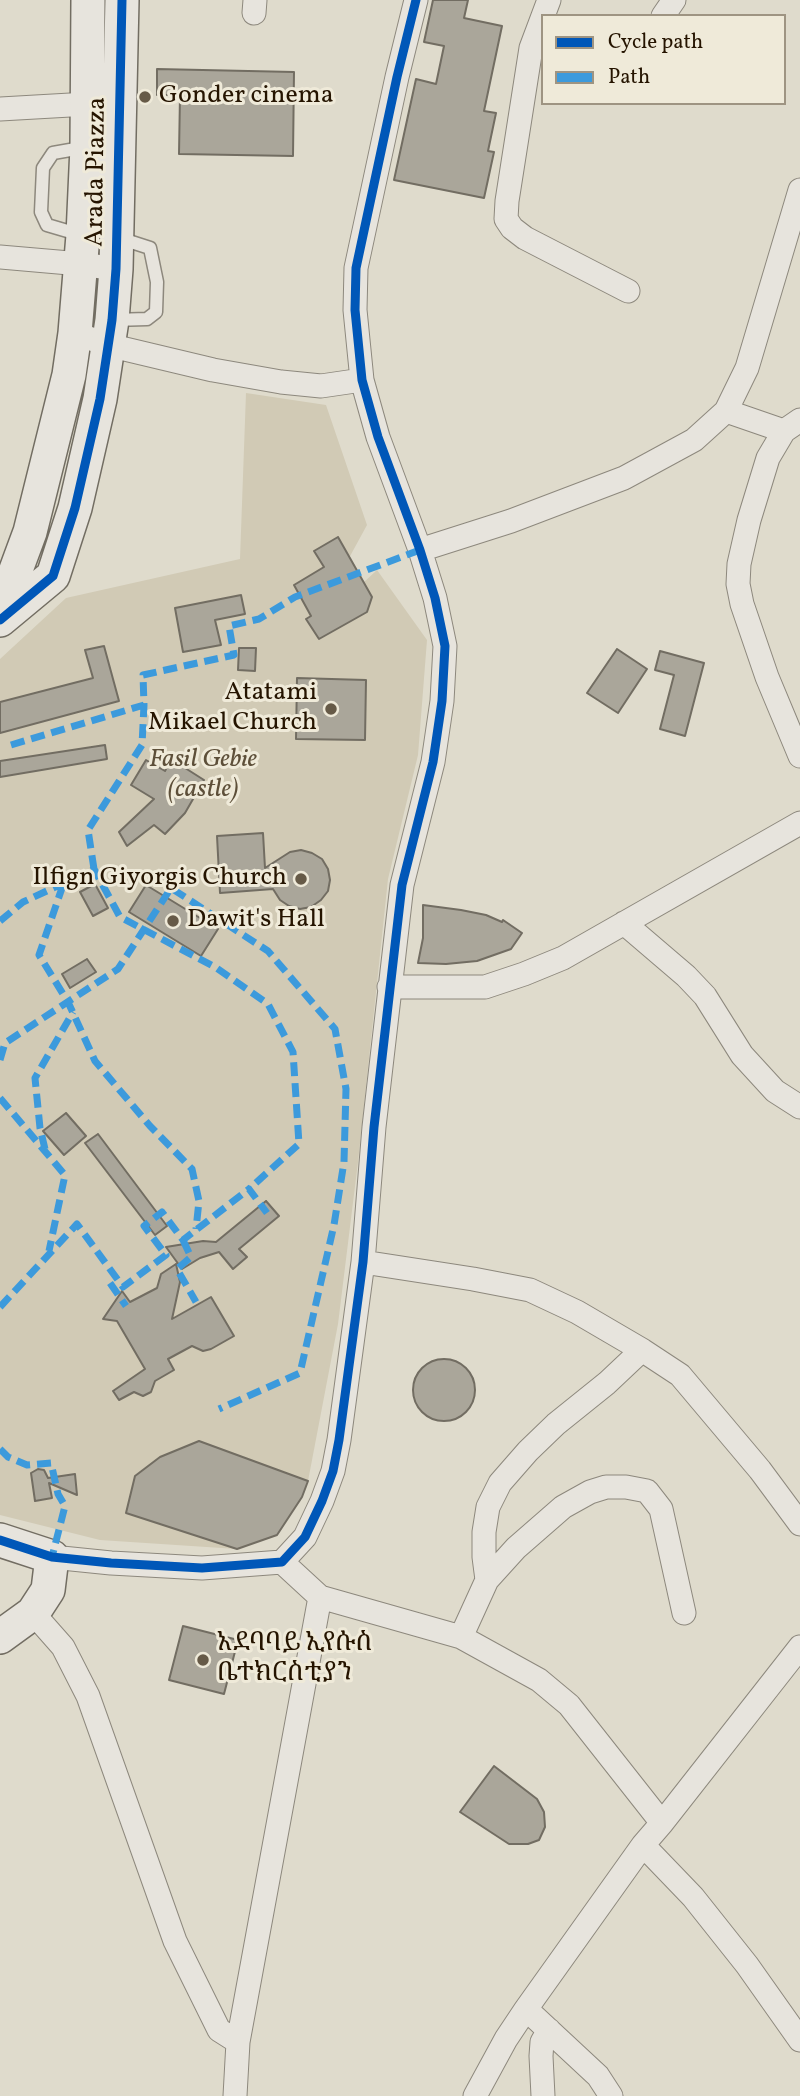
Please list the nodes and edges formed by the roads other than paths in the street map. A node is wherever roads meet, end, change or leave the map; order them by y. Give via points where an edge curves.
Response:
1 (88, 0) edge
2 (122, 0) edge
3 (416, 0) edge
4 (541, 20) edge
5 (87, 41) junction
6 (121, 44) junction
7 (535, 78) edge
8 (88, 104) junction
9 (0, 109) edge
10 (800, 190) edge
11 (82, 249) junction
12 (117, 253) junction
13 (0, 257) edge
14 (628, 291) dead end
15 (75, 333) junction
16 (110, 333) junction
17 (362, 380) junction
18 (726, 411) junction
19 (792, 425) edge
20 (39, 497) junction
21 (75, 508) junction
22 (420, 550) junction
23 (10, 595) edge
24 (0, 620) edge
25 (800, 756) edge
26 (800, 822) edge
27 (624, 923) junction
28 (389, 987) junction
29 (800, 1107) edge
30 (363, 1262) junction
31 (642, 1350) junction
32 (800, 1524) edge
33 (0, 1541) edge
34 (52, 1558) junction
35 (282, 1562) junction
36 (487, 1580) junction
37 (320, 1597) junction
38 (33, 1613) junction
39 (684, 1613) dead end
40 (0, 1637) edge
41 (461, 1637) junction
42 (800, 1647) edge
43 (662, 1823) junction
44 (643, 1845) junction
45 (526, 2009) junction
46 (549, 2030) junction
47 (800, 2040) edge
48 (238, 2042) junction
49 (235, 2096) edge
50 (475, 2096) edge
51 (543, 2096) edge
52 (611, 2096) edge

1 - 5 street
2 - 6 street, Arada Piazza
3 - 17 street via 356,268
4 - 7 street via 531,48
5 - 6 street
5 - 8 street
6 - 12 street, Arada Piazza
7 - 14 street via 506,219 525,239
8 - 9 street
8 - 11 street
10 - 18 street via 747,368
11 - 12 street
11 - 13 street
11 - 15 street
12 - 16 street, Arada Piazza
15 - 16 street
15 - 20 street
16 - 17 street via 214,370 321,386
16 - 21 street, Arada Piazza
17 - 22 street
18 - 19 street
18 - 22 street via 694,440 624,478
19 - 25 street via 768,458 749,520 738,584 766,677
20 - 21 street
20 - 23 street
21 - 23 street, Arada Piazza via 53,576
22 - 28 street via 445,646 442,701 433,762 402,885
23 - 24 street, Arada Piazza
26 - 27 street
27 - 28 street via 563,958 485,987
27 - 29 street via 686,976 705,996 742,1055 775,1091
28 - 30 street
30 - 31 street via 530,1290
30 - 35 street via 333,1471 305,1537
31 - 32 street via 680,1376
31 - 36 street via 556,1424 500,1483 488,1507 484,1532
33 - 34 street
34 - 35 street via 202,1568
34 - 38 street via 48,1590
35 - 37 street
36 - 39 street via 563,1507 590,1492 626,1487 647,1491 662,1508
36 - 41 street
37 - 41 street
37 - 48 street
38 - 40 street
38 - 48 street via 63,1647 88,1696 176,1941 219,2031
41 - 43 street via 538,1680 569,1705
42 - 43 street
43 - 44 street
44 - 45 street
44 - 47 street via 693,1897
45 - 46 street
45 - 50 street
46 - 51 street via 542,2042
46 - 52 street via 598,2076
48 - 49 street

